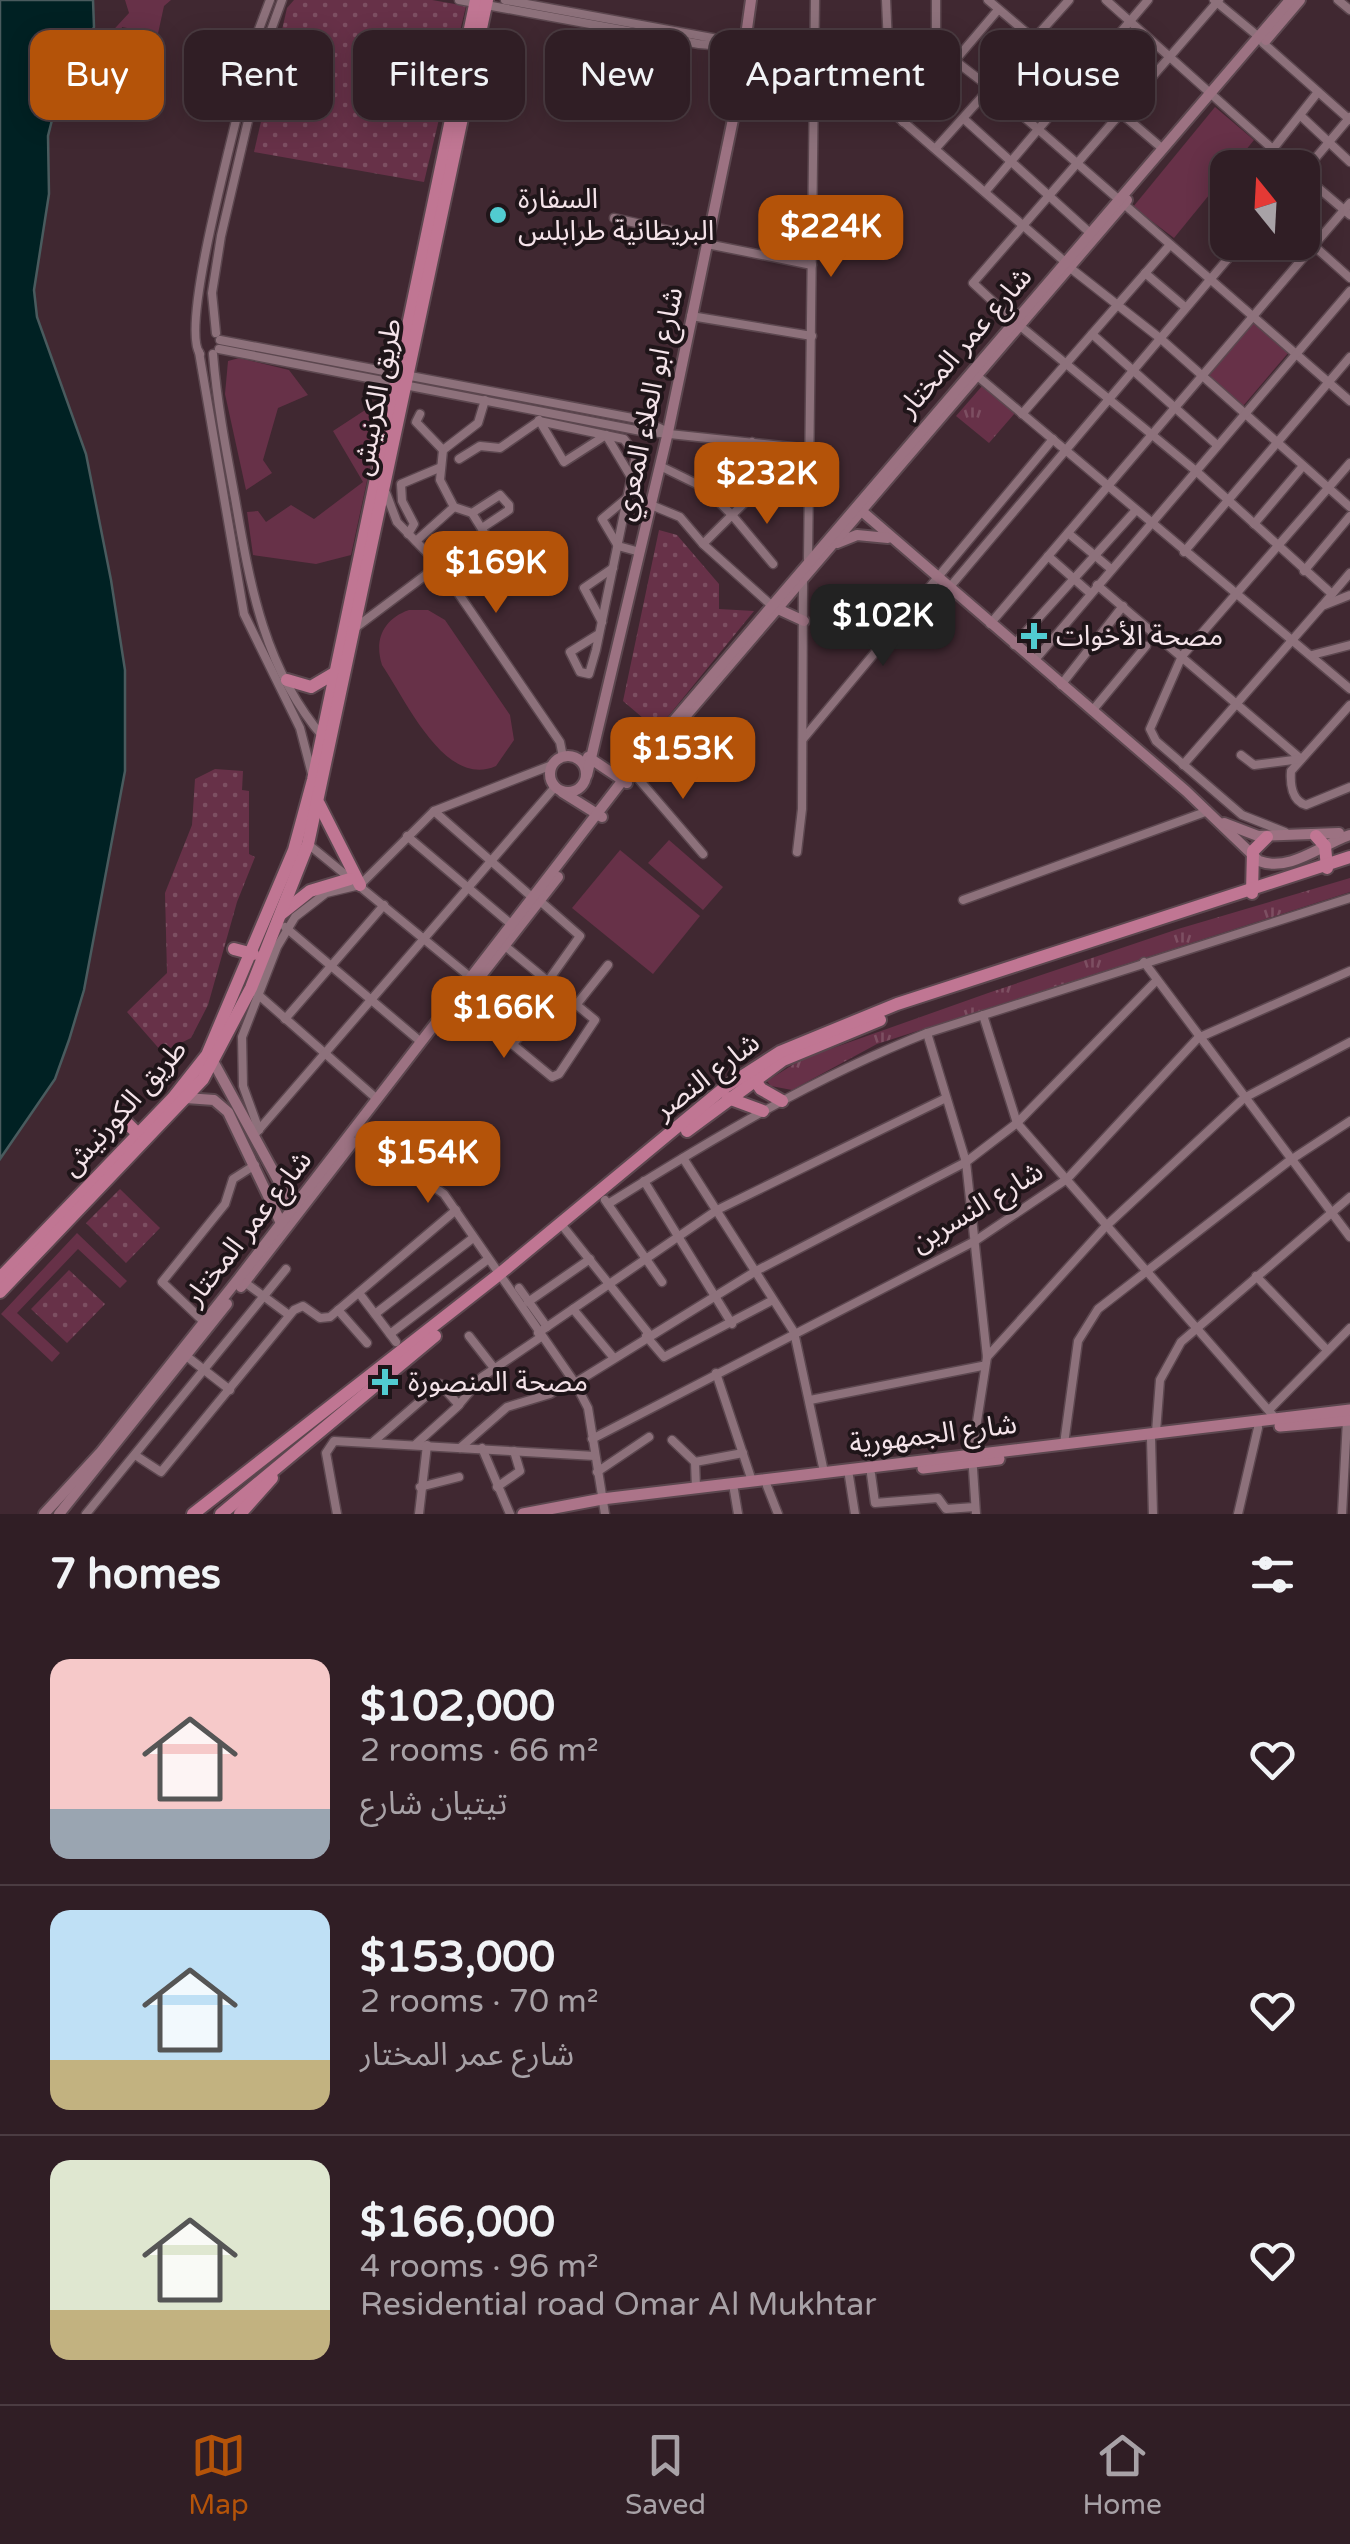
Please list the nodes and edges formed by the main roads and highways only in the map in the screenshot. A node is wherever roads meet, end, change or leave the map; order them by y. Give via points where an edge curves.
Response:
1 (751, 0) edge
2 (1300, 0) edge
3 (481, 2) edge
4 (1283, 2) edge
5 (1261, 40) junction
6 (1212, 97) junction
7 (1119, 203) junction
8 (1066, 264) junction
9 (401, 379) junction
10 (857, 508) junction
11 (893, 539) junction
12 (831, 545) junction
13 (774, 606) junction
14 (804, 621) road end
15 (333, 674) junction
16 (286, 680) road end
17 (326, 740) junction
18 (576, 757) junction
19 (594, 757) junction
20 (587, 775) junction
21 (313, 780) joint
22 (629, 780) junction
23 (558, 789) junction
24 (319, 804) junction
25 (600, 815) junction
26 (1220, 820) junction
27 (1350, 833) edge
28 (1267, 837) junction
29 (1315, 839) junction
30 (1252, 855) junction
31 (1350, 860) edge
32 (1327, 867) junction
33 (1251, 890) junction
34 (537, 900) junction
35 (281, 922) junction
36 (234, 948) dead end
37 (253, 954) junction
38 (474, 980) junction
39 (214, 1063) junction
40 (754, 1079) junction
41 (186, 1098) junction
42 (728, 1098) junction
43 (782, 1101) road end
44 (763, 1112) road end
45 (126, 1122) dead end
46 (138, 1134) junction
47 (330, 1166) junction
48 (603, 1198) junction
49 (294, 1211) junction
50 (280, 1220) junction
51 (0, 1278) edge
52 (499, 1279) junction
53 (242, 1280) junction
54 (0, 1292) edge
55 (1349, 1417) edge
56 (1153, 1436) junction
57 (104, 1456) junction
58 (972, 1458) junction
59 (286, 1459) junction
60 (603, 1507) edge
61 (569, 1512) edge
62 (44, 1514) edge
63 (59, 1514) edge
64 (193, 1514) edge
65 (222, 1514) edge
66 (240, 1514) edge
67 (523, 1514) edge
68 (552, 1514) edge

1 - 19 main road, شارع ابو العلاء المعري via 668,432
2 - 5 main road, شارع عمر المختار
3 - 9 highway, طريق الكرنيش
4 - 5 main road, شارع عمر المختار
5 - 6 main road, شارع عمر المختار
6 - 7 main road, شارع عمر المختار
6 - 7 main road, شارع عمر المختار
7 - 8 main road, شارع عمر المختار
7 - 8 main road, شارع عمر المختار
8 - 10 main road, شارع عمر المختار
9 - 15 highway, طريق الكرنيش
9 - 17 highway, طريق الكرنيش via 385,487
10 - 11 main road
10 - 12 main road, شارع عمر المختار
10 - 13 main road, شارع عمر المختار
11 - 12 main road via 857,536
11 - 26 main road
12 - 13 main road, شارع عمر المختار
13 - 14 main road
13 - 22 main road, شارع عمر المختار
15 - 16 highway via 311,687
15 - 17 highway, طريق الكرنيش
17 - 21 highway, طريق الكرنيش
17 - 24 highway, طريق الكرنيش
18 - 19 main road
18 - 20 main road
18 - 23 main road via 562,756 552,765
19 - 20 main road, شارع ابو العلاء المعري
19 - 22 main road
20 - 23 main road via 578,790
21 - 37 highway, طريق الكورنيش
22 - 25 main road, شارع عمر المختار
23 - 25 main road
24 - 35 highway, طريق الكورنيش
24 - 35 highway via 355,882 310,890
25 - 34 main road, شارع عمر المختار
26 - 28 main road
26 - 30 main road
27 - 29 main road
28 - 29 main road
28 - 30 highway
29 - 30 main road via 1316,854 1273,864
29 - 32 highway
30 - 33 highway
31 - 32 highway, شارع النصر
32 - 33 highway, شارع النصر
33 - 40 highway, شارع النصر via 852,1030
33 - 48 highway, شارع النصر via 802,1040 724,1088
34 - 38 main road, شارع عمر المختار
34 - 38 main road, شارع عمر المختار
35 - 39 highway, طريق الكورنيش via 254,991
36 - 37 highway
37 - 46 highway, طريق الكورنيش via 208,1055
38 - 47 main road, شارع عمر المختار
38 - 47 main road, شارع عمر المختار
39 - 41 highway, طريق الكورنيش
39 - 49 main road
40 - 42 highway, شارع النصر
40 - 43 highway
41 - 50 main road via 222,1106
41 - 54 highway, طريق الكورنيش
42 - 44 highway
42 - 48 highway, شارع النصر
45 - 46 highway
46 - 51 highway, طريق الكورنيش
47 - 49 main road, شارع عمر المختار
48 - 52 highway, شارع النصر
49 - 50 main road, شارع عمر المختار
49 - 53 main road, شارع عمر المختار
50 - 53 main road, شارع عمر المختار
52 - 59 highway, شارع النصر
52 - 64 highway, شارع النصر
53 - 57 main road, شارع عمر المختار
53 - 57 main road, شارع عمر المختار via 203,1321
55 - 56 main road, شارع الجمهورية
55 - 56 main road, شارع الجمهورية via 1272,1414
56 - 58 main road, شارع الجمهورية
56 - 58 main road, شارع الجمهورية
57 - 62 main road, شارع عمر المختار
57 - 63 main road, شارع عمر المختار
58 - 60 main road, شارع الجمهورية
58 - 60 main road, شارع الجمهورية via 696,1488
59 - 65 highway
59 - 66 highway
60 - 61 main road, شارع الجمهورية
60 - 67 main road, شارع الجمهورية
61 - 68 main road, شارع الجمهورية

